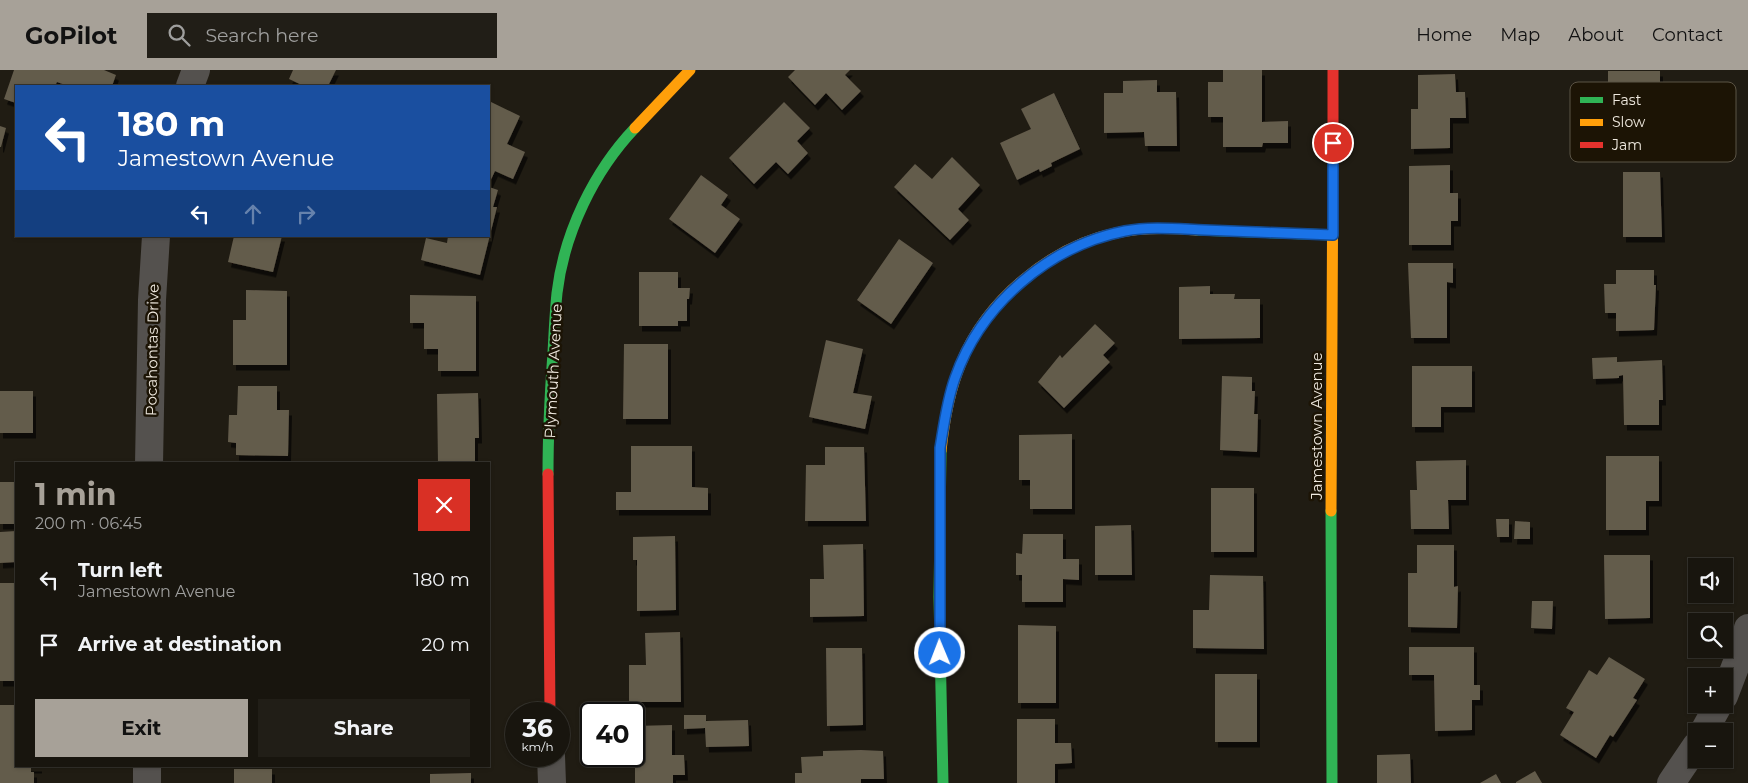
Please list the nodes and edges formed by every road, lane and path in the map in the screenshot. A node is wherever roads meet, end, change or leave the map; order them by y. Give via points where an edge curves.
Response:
1 (196, 70) edge
2 (690, 70) edge
3 (1334, 70) edge
4 (190, 85) edge
5 (1333, 235) junction
6 (156, 237) edge
7 (149, 462) edge
8 (1748, 628) edge
9 (1733, 673) edge
10 (550, 702) edge
11 (1688, 758) edge
12 (147, 767) edge
13 (551, 767) edge
14 (147, 783) edge
15 (552, 783) edge
16 (943, 783) edge
17 (1332, 783) edge
18 (1671, 783) edge

1 - 4 street
2 - 10 street, Plymouth Avenue via 631,132 602,170 582,206 564,257 556,302 548,418
3 - 5 street, Jamestown Avenue
5 - 16 street via 1184,229 1127,231 1070,250 1037,270 1014,289 982,325 955,378 940,448 938,598
5 - 17 street, Jamestown Avenue
6 - 7 street, Pocahontas Drive
8 - 9 street
11 - 18 street
12 - 14 street
13 - 15 street

